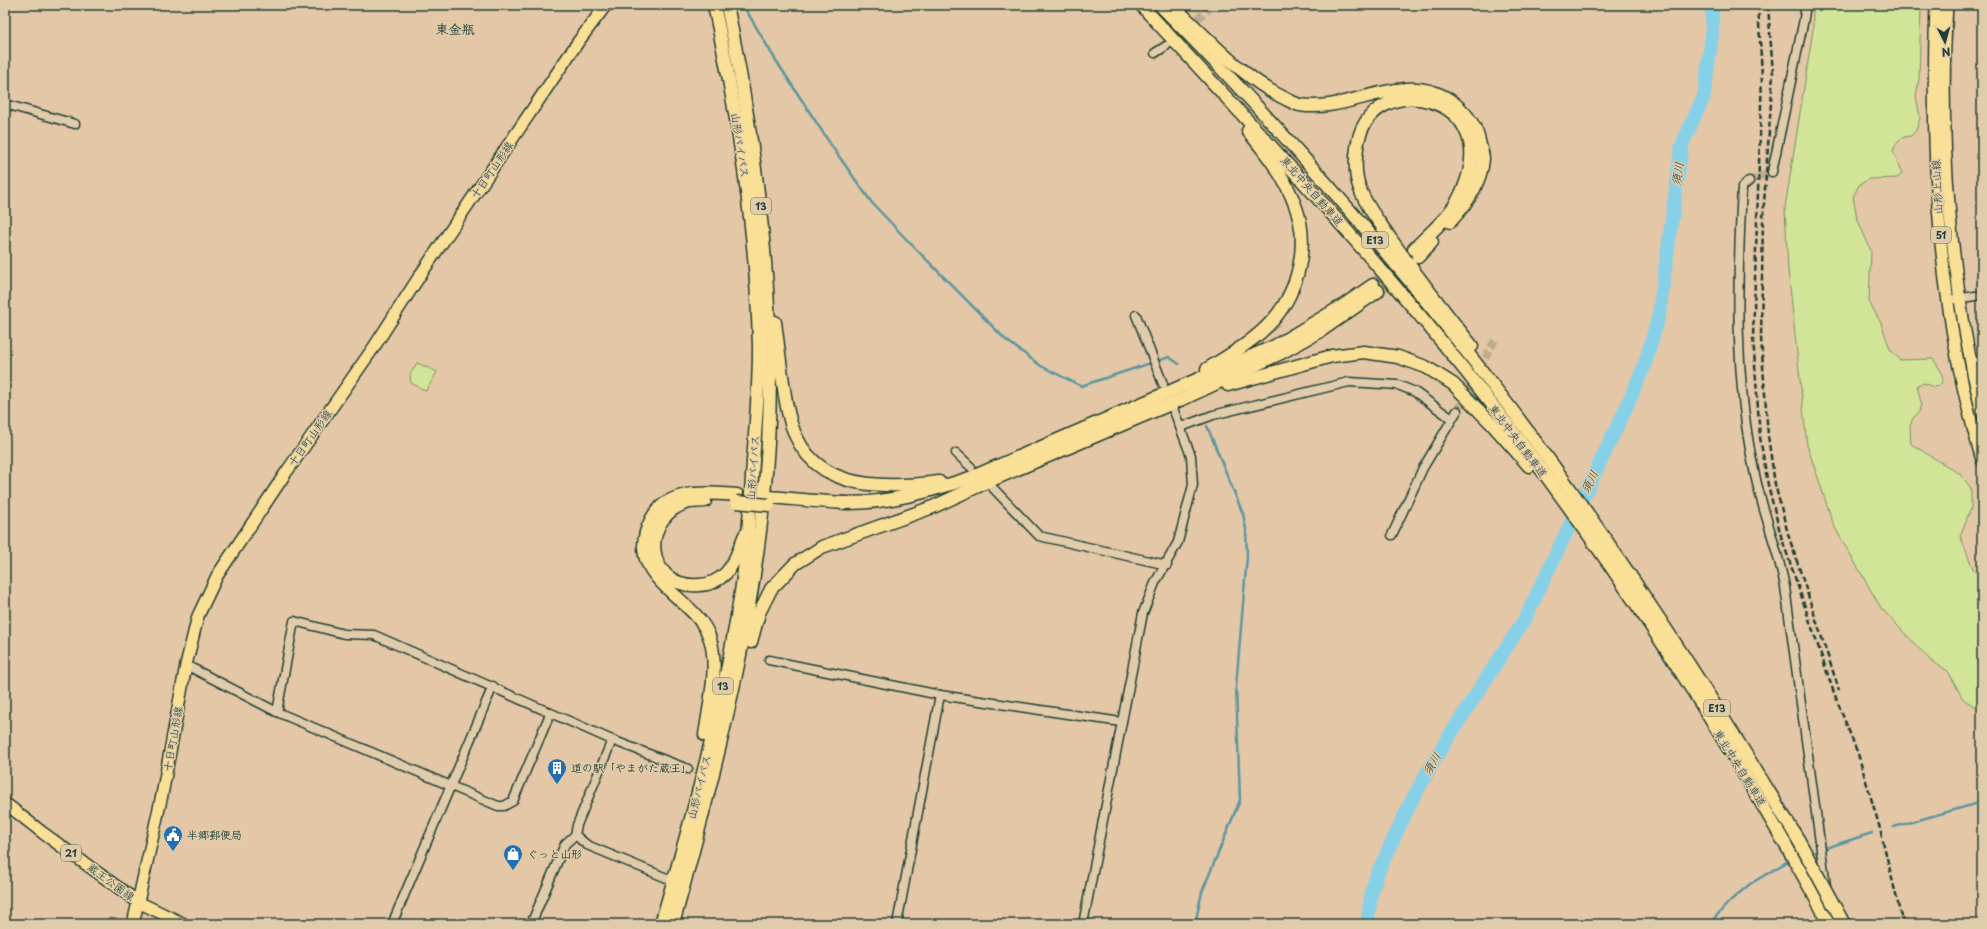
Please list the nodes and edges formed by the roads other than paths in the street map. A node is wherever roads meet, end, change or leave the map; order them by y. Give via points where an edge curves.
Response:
1 (606, 5) edge
2 (714, 5) edge
3 (727, 5) edge
4 (1133, 5) edge
5 (1141, 5) edge
6 (1160, 5) edge
7 (1172, 5) edge
8 (1806, 5) edge
9 (1936, 5) edge
10 (1947, 5) edge
11 (1166, 46) tunnel mouth
12 (1155, 53) dead end
13 (5, 104) edge
14 (75, 124) dead end
15 (1772, 172) dead end
16 (1749, 181) tunnel mouth
17 (763, 231) junction
18 (1982, 295) edge
19 (1960, 298) junction
20 (1948, 300) junction
21 (1136, 315) dead end
22 (1163, 384) dead end
23 (1182, 385) junction
24 (1187, 397) junction
25 (1509, 400) junction
26 (1174, 411) dead end
27 (1457, 411) tunnel mouth
28 (1982, 413) edge
29 (1452, 419) junction
30 (1496, 419) junction
31 (1181, 427) junction
32 (956, 453) dead end
33 (1982, 460) edge
34 (971, 472) junction
35 (989, 484) junction
36 (737, 498) junction
37 (769, 501) junction
38 (748, 528) junction
39 (1392, 535) dead end
40 (1167, 565) junction
41 (1626, 581) junction
42 (769, 660) dead end
43 (186, 665) junction
44 (493, 686) junction
45 (940, 695) junction
46 (277, 712) junction
47 (550, 714) junction
48 (1121, 722) junction
49 (612, 740) junction
50 (716, 768) junction
51 (688, 769) dead end
52 (451, 787) junction
53 (5, 803) edge
54 (691, 817) junction
55 (575, 835) junction
56 (674, 881) junction
57 (138, 902) junction
58 (133, 924) edge
59 (184, 924) edge
60 (392, 924) edge
61 (531, 924) edge
62 (661, 924) edge
63 (673, 924) edge
64 (897, 924) edge
65 (1082, 924) edge
66 (1831, 924) edge
67 (1844, 924) edge

1 - 43 main road, 十日町山形線 via 578,42 217,576 198,616
2 - 38 highway, 山形バイパス / 13 via 737,124 757,291 757,405
3 - 17 highway, 山形バイパス / 13 via 748,120
4 - 23 highway via 1225,104 1270,159 1296,206 1300,229 1301,250 1296,280 1273,320 1246,343
5 - 30 highway, 東北中央自動車道 / E13 via 1316,194 1442,342
6 - 25 highway, 東北中央自動車道 / E13 via 1304,156
7 - 25 highway via 1252,78 1272,92 1299,105 1327,105 1387,90 1419,89 1447,97 1466,113 1478,134 1483,158 1477,183 1461,211 1416,253 1450,212 1461,196 1469,176 1472,154 1467,133 1454,113 1436,102 1415,98 1390,102 1369,117 1358,138 1355,164 1360,189 1369,207
8 - 15 street
9 - 20 main road, 山形上山線 / 51 via 1934,66 1937,186
10 - 19 main road, 山形上山線 / 51 via 1946,124 1952,229
11 - 12 street
13 - 14 street
16 - 66 street via 1742,187 1737,310 1739,361 1755,475 1785,586
17 - 34 highway via 788,413 806,454 821,467 842,479 869,485 908,486
17 - 50 highway, 山形バイパス / 13 via 770,379 765,482 749,612
18 - 19 street
19 - 20 street
19 - 28 main road, 山形上山線 / 51
20 - 33 main road, 山形上山線 / 51 via 1963,383
21 - 22 street
23 - 24 highway via 1276,346 1375,288 1319,332
23 - 34 highway
24 - 30 highway via 1332,356 1364,352 1398,357 1426,367 1453,384
24 - 35 highway
25 - 41 highway, 東北中央自動車道 / E13
26 - 31 street
27 - 29 street
29 - 31 street via 1415,392 1398,385 1349,382 1213,415
29 - 39 street via 1423,468
30 - 41 highway, 東北中央自動車道 / E13 via 1598,550
31 - 40 street via 1191,456 1193,485 1178,542
32 - 34 street
34 - 37 highway via 918,494 884,500 848,503
35 - 37 highway via 931,498 866,508 846,509
35 - 40 street via 1039,536
35 - 50 highway via 933,508 822,547 795,564 771,589 754,629 729,740
36 - 37 highway
36 - 38 highway via 689,502 676,509 664,519 654,537 655,556 662,571 673,581 689,586 707,585 719,579 734,563
36 - 54 highway via 684,494 672,499 654,516 645,538 645,552 651,568 662,585 702,624 710,639 714,674
38 - 54 highway, 山形バイパス / 13 via 738,611 726,675
40 - 48 street via 1155,583 1143,613
41 - 66 highway, 東北中央自動車道 / E13 via 1788,847
41 - 67 highway, 東北中央自動車道 / E13, bridge via 1729,725 1799,841
42 - 45 street
43 - 46 street
43 - 57 main road, 十日町山形線 via 162,795
44 - 46 street via 374,635 344,634 294,621
44 - 47 street
44 - 52 street
45 - 48 street
45 - 64 street
46 - 52 street
47 - 49 street
47 - 52 street via 513,801 498,806
48 - 65 street
49 - 51 street
49 - 55 street
50 - 63 highway, 山形バイパス / 13
52 - 60 street
53 - 57 main road, 蔵王公園線 / 21
54 - 56 highway, 山形バイパス / 13
55 - 56 street via 587,845
55 - 61 street via 565,844
56 - 62 highway, 山形バイパス / 13
57 - 58 main road, 十日町山形線
57 - 59 main road, 蔵王公園線 / 21

